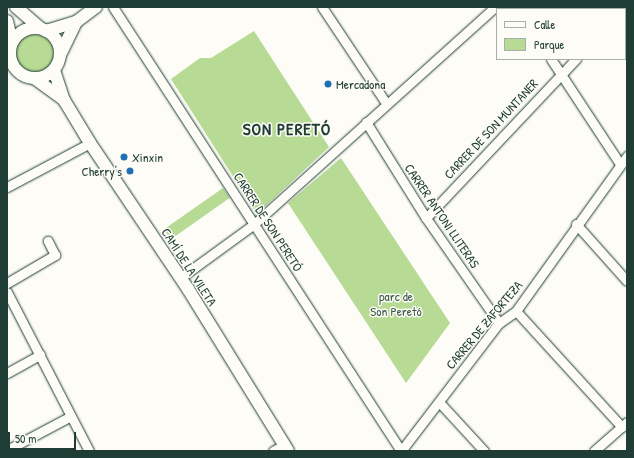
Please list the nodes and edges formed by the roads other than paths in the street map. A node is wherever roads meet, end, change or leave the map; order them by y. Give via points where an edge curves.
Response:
1 (16, 7) edge
2 (96, 7) edge
3 (113, 7) edge
4 (322, 7) edge
5 (495, 7) edge
6 (7, 21) edge
7 (76, 22) junction
8 (43, 29) junction
9 (12, 42) junction
10 (60, 56) junction
11 (8, 58) edge
12 (552, 60) edge
13 (575, 60) edge
14 (54, 70) junction
15 (21, 74) junction
16 (561, 74) junction
17 (7, 75) edge
18 (34, 78) junction
19 (64, 100) junction
20 (386, 103) junction
21 (366, 122) junction
22 (90, 143) junction
23 (627, 156) edge
24 (620, 164) junction
25 (7, 187) edge
26 (426, 218) junction
27 (254, 224) junction
28 (576, 224) junction
29 (48, 241) dead end
30 (180, 278) junction
31 (627, 281) edge
32 (7, 283) edge
33 (7, 292) edge
34 (516, 310) junction
35 (499, 323) junction
36 (40, 355) junction
37 (7, 373) edge
38 (438, 402) junction
39 (71, 416) junction
40 (625, 425) edge
41 (286, 448) edge
42 (7, 450) edge
43 (596, 450) edge
44 (89, 451) edge
45 (273, 451) edge
46 (401, 451) edge
47 (484, 451) edge

1 - 8 street
2 - 7 street
3 - 27 street, CARRER DE SON PERETÓ
4 - 20 street
5 - 20 street
6 - 9 street
7 - 8 street
7 - 10 street
8 - 9 street via 26,30
8 - 10 street via 57,41
9 - 11 street
10 - 14 street
11 - 15 street
12 - 16 street
13 - 16 street, CARRER DE SON MUNTANER
14 - 18 street
14 - 19 street, CAMÍ DE LA VILETA
15 - 17 street
15 - 18 street
16 - 24 street
16 - 26 street, CARRER DE SON MUNTANER
18 - 19 street, CAMÍ DE LA VILETA
19 - 22 street, CAMÍ DE LA VILETA
20 - 21 street
21 - 26 street, CARRER ANTONI LLITERAS
21 - 27 street
22 - 25 street
22 - 30 street, CAMÍ DE LA VILETA
23 - 24 street, CARRER DE ZAFORTEZA
24 - 28 street, CARRER DE ZAFORTEZA
26 - 35 street, CARRER ANTONI LLITERAS
27 - 30 street
27 - 46 street, CARRER DE SON PERETÓ
28 - 31 street
28 - 34 street, CARRER DE ZAFORTEZA
29 - 32 street via 55,255
30 - 41 street, CAMÍ DE LA VILETA
33 - 36 street
34 - 35 street, CARRER DE ZAFORTEZA
34 - 40 street
35 - 38 street, CARRER DE ZAFORTEZA
36 - 37 street
36 - 39 street
38 - 46 street, CARRER DE ZAFORTEZA
38 - 47 street
39 - 42 street
39 - 44 street
40 - 43 street
41 - 45 street

